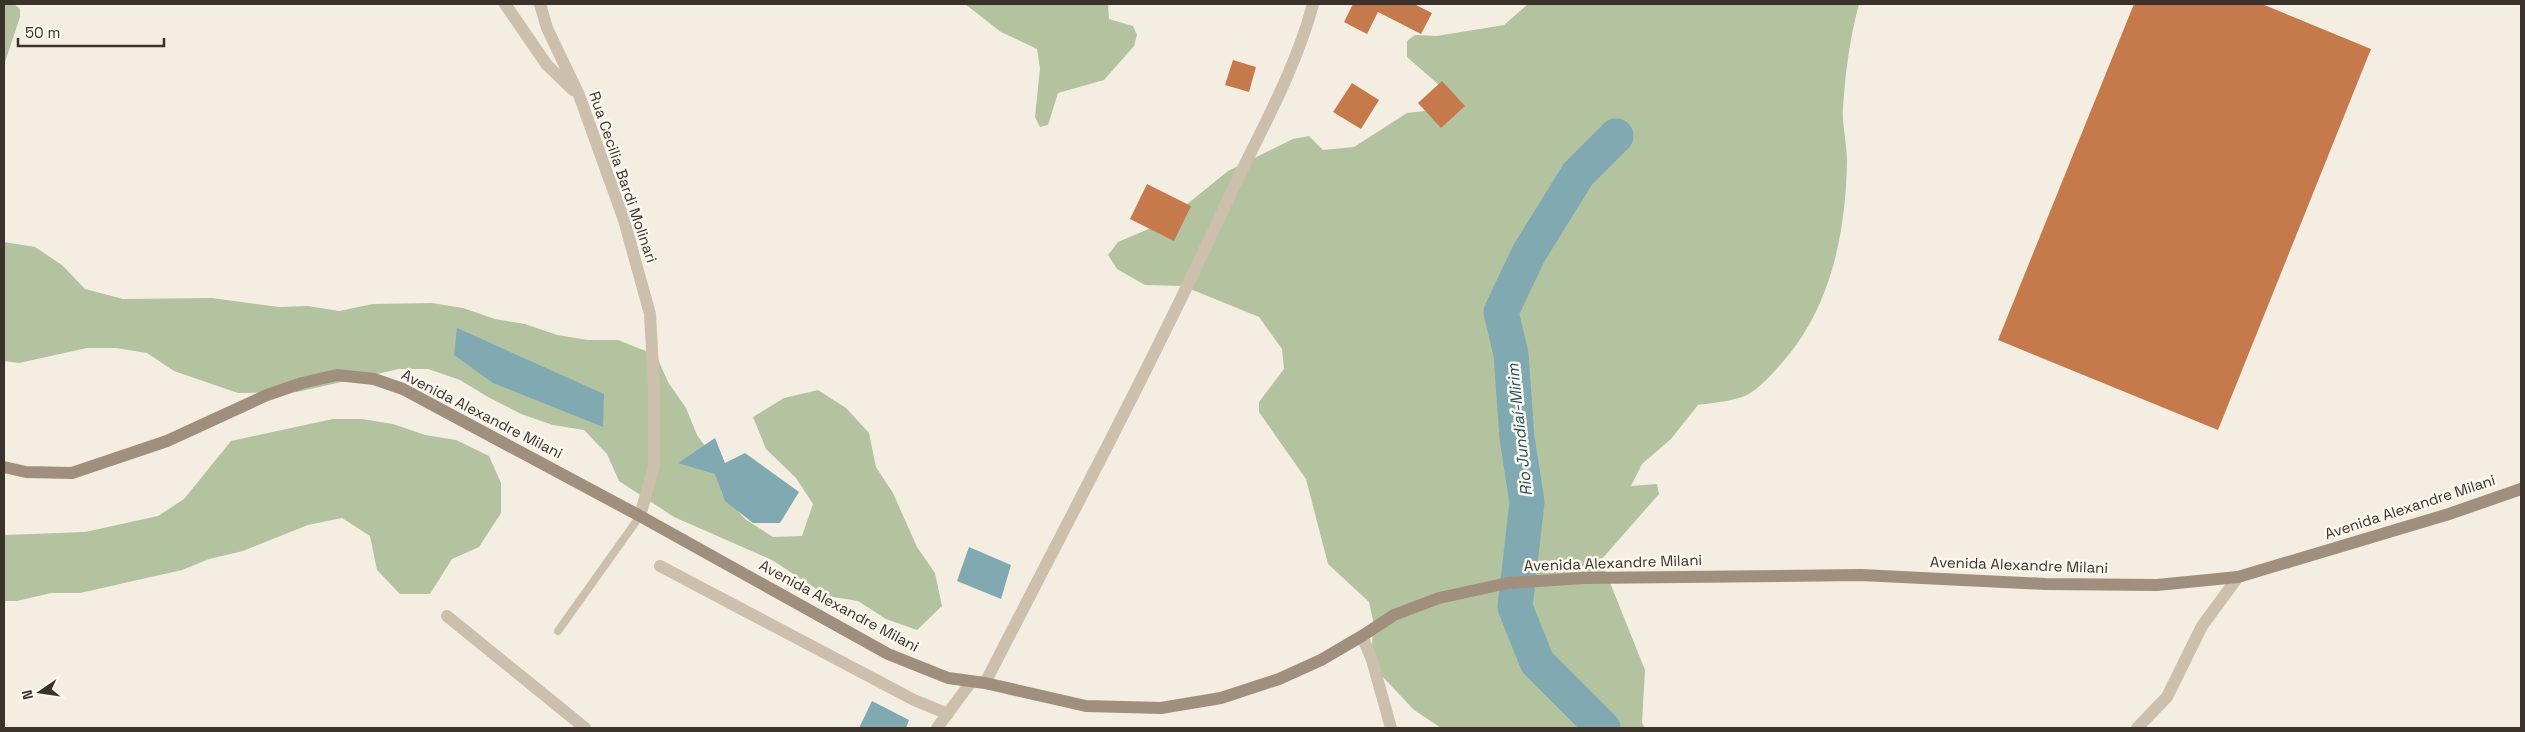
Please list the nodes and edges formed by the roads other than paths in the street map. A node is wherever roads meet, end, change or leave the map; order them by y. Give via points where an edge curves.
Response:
1 (505, 4) edge
2 (540, 4) edge
3 (1313, 4) edge
4 (579, 95) junction
5 (4, 467) edge
6 (2521, 488) edge
7 (640, 516) junction
8 (660, 566) dead end
9 (2238, 577) junction
10 (447, 616) dead end
11 (558, 631) dead end
12 (1362, 636) junction
13 (971, 682) junction
14 (985, 683) junction
15 (948, 714) junction
16 (585, 728) edge
17 (937, 728) edge
18 (1390, 728) edge
19 (2137, 728) edge

1 - 4 street via 546,65
2 - 4 street, Rua Cecilia Bardi Molinari via 547,28
3 - 14 street via 1308,24 1284,79 1183,298
4 - 7 street, Rua Cecilia Bardi Molinari via 624,220 650,314 654,466
5 - 7 street, Avenida Alexandre Milani via 26,472 72,473 167,441 267,395 337,375 374,379 403,389
6 - 9 street, Avenida Alexandre Milani via 2449,514
7 - 11 lane
7 - 13 street, Avenida Alexandre Milani via 888,654 948,678
8 - 15 street via 914,700
9 - 12 street, Avenida Alexandre Milani via 2158,585 2045,584 1861,575 1584,578 1508,584 1439,598 1394,615
9 - 19 street via 2202,626 2167,697
10 - 16 street
12 - 14 street, Avenida Alexandre Milani via 1279,679 1221,698 1161,708 1086,706
12 - 18 street via 1372,660
13 - 14 street, Avenida Alexandre Milani
13 - 15 street
15 - 17 street

